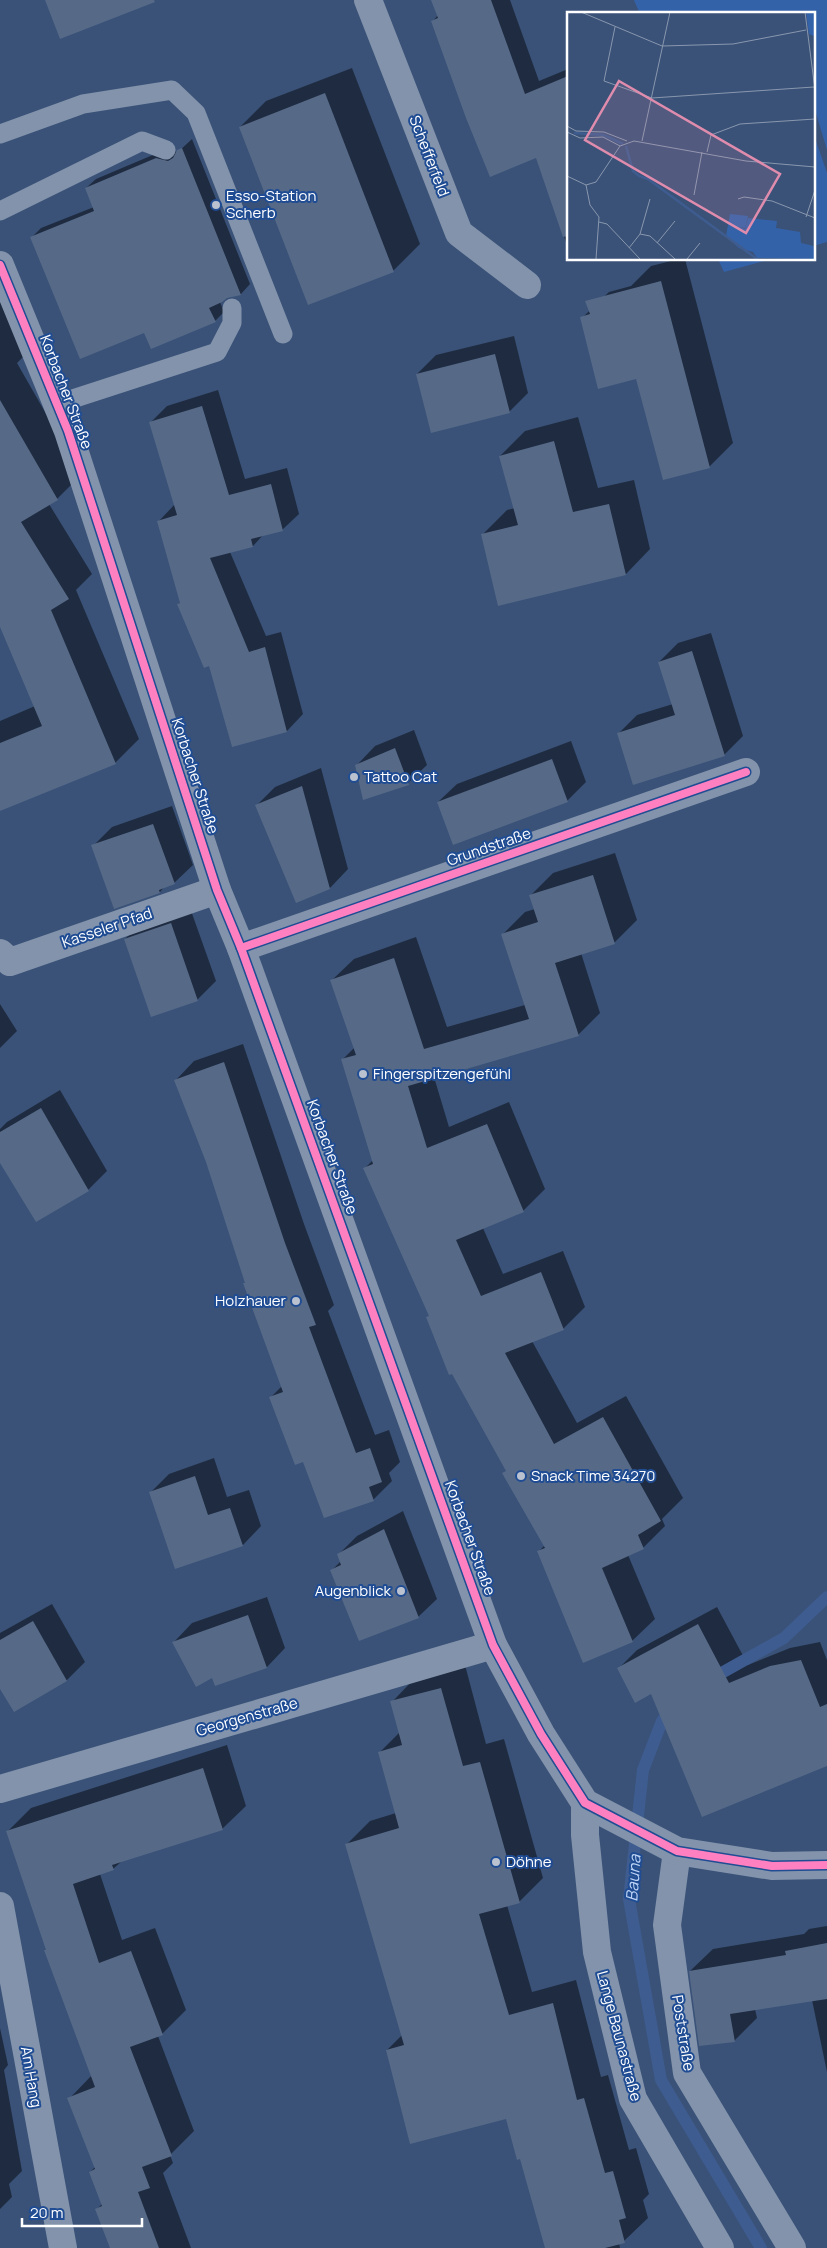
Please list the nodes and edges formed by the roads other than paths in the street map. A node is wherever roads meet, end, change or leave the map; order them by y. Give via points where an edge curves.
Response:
1 (368, 0) edge
2 (0, 134) edge
3 (166, 150) dead end
4 (0, 211) edge
5 (0, 265) edge
6 (527, 285) dead end
7 (232, 308) dead end
8 (283, 334) dead end
9 (57, 404) junction
10 (746, 772) dead end
11 (217, 890) junction
12 (241, 948) junction
13 (0, 953) edge
14 (493, 1645) junction
15 (0, 1789) edge
16 (585, 1803) junction
17 (677, 1851) junction
18 (827, 1865) edge
19 (0, 1906) edge
20 (63, 2248) edge
21 (720, 2248) edge
22 (792, 2248) edge

1 - 6 street, Schefferfeld via 459,233
2 - 8 lane via 83,104 172,90 196,113
3 - 4 lane via 142,141
5 - 9 street, Korbacher Straße
7 - 9 lane via 232,323 217,352
9 - 11 street, Korbacher Straße
10 - 12 street, Grundstraße
11 - 12 street, Korbacher Straße
11 - 13 street, Kasseler Pfad via 10,962
12 - 14 street, Korbacher Straße
14 - 15 street, Georgenstraße
14 - 16 street, Korbacher Straße via 541,1734
16 - 17 street, Korbacher Straße
16 - 21 street, Lange Baunastraße via 585,1835 597,1952 633,2099
17 - 18 street, Korbacher Straße via 772,1866
17 - 22 street, Poststraße via 667,1925 687,2073
19 - 20 street, Am Hang

